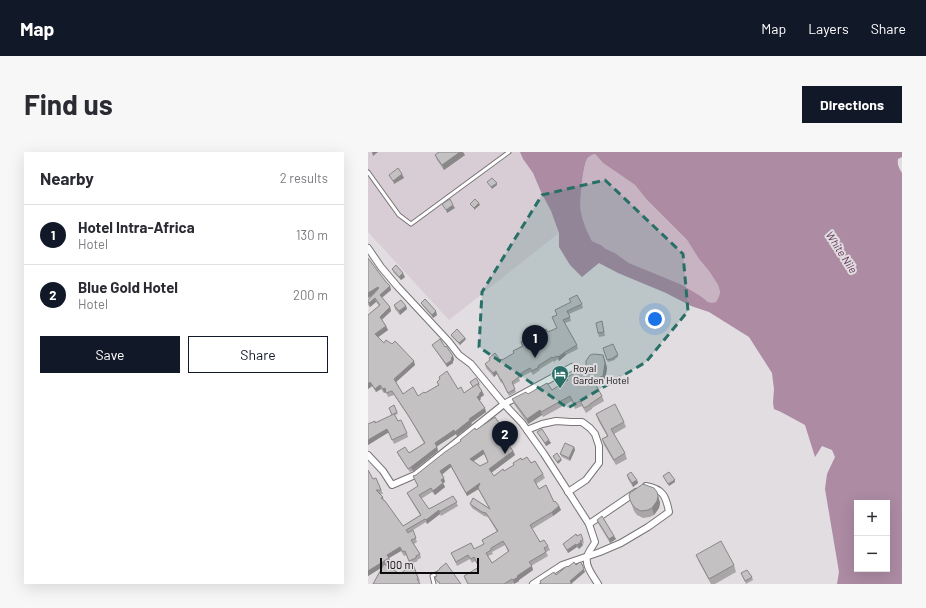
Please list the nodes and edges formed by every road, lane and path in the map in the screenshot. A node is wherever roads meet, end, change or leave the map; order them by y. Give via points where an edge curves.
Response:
1 (509, 152) edge
2 (368, 172) edge
3 (368, 248) edge
4 (370, 256) edge
5 (572, 367) dead end
6 (504, 404) junction
7 (527, 430) junction
8 (368, 455) edge
9 (568, 492) junction
10 (589, 524) junction
11 (587, 556) junction
12 (438, 572) edge
13 (434, 584) edge
14 (533, 584) edge
15 (598, 584) edge

1 - 2 lane via 411,224 399,215
3 - 4 street
4 - 6 street via 459,355 471,364
5 - 6 street
6 - 7 street
6 - 8 street via 415,475 392,485
7 - 9 street
7 - 9 street via 556,421 582,422 595,434 599,446 599,463 586,480
9 - 10 street
10 - 11 street via 595,542
10 - 11 street via 645,486 662,492 667,502 669,512 648,527 621,543
11 - 14 street via 562,565
11 - 15 street via 591,573
12 - 13 lane via 432,576

